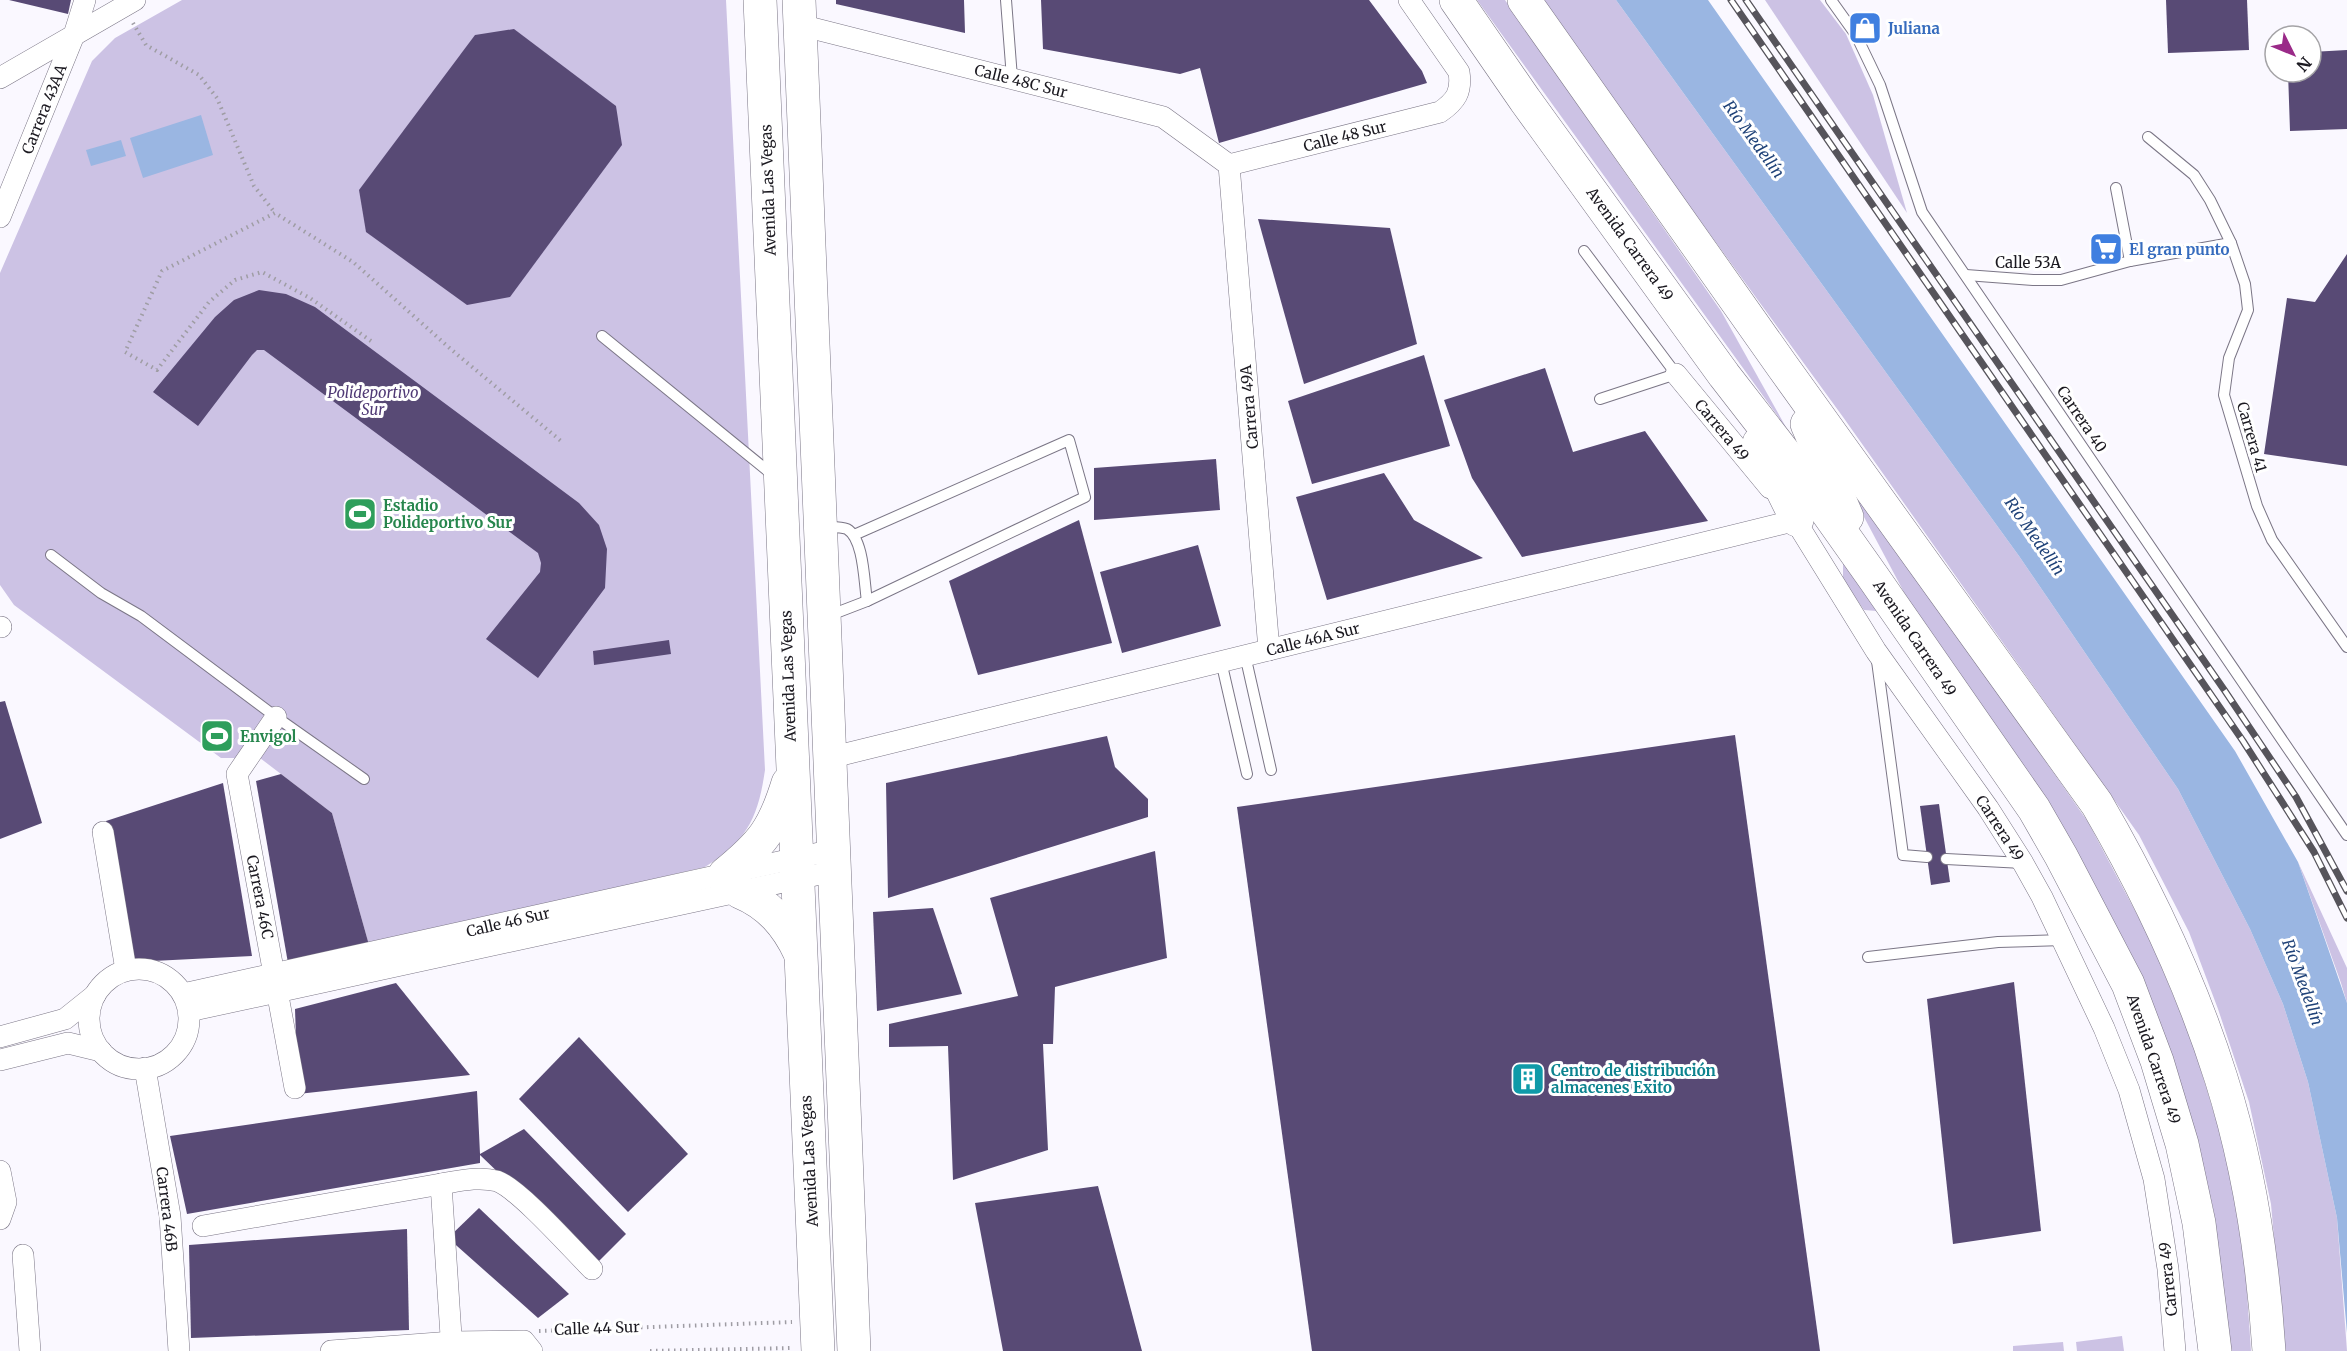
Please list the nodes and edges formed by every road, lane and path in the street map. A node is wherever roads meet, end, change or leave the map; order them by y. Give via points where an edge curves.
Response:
1 (85, 0) edge
2 (760, 0) edge
3 (1006, 0) edge
4 (1409, 0) edge
5 (1456, 0) edge
6 (1524, 0) edge
7 (1831, 0) edge
8 (129, 3) edge
9 (799, 13) edge
10 (74, 35) junction
11 (0, 78) edge
12 (1012, 78) junction
13 (2148, 137) dead end
14 (1229, 165) junction
15 (2116, 188) dead end
16 (275, 213) junction
17 (0, 217) edge
18 (2231, 243) junction
19 (1584, 251) dead end
20 (2130, 261) junction
21 (1966, 275) junction
22 (602, 336) dead end
23 (371, 340) dead end
24 (1783, 367) junction
25 (1676, 374) junction
26 (1724, 375) junction
27 (1600, 399) dead end
28 (561, 441) dead end
29 (780, 481) junction
30 (1797, 520) junction
31 (820, 527) junction
32 (854, 535) junction
33 (51, 555) dead end
34 (1873, 577) junction
35 (867, 601) junction
36 (823, 617) junction
37 (2347, 647) edge
38 (1269, 650) junction
39 (1876, 651) junction
40 (1245, 655) junction
41 (1221, 662) junction
42 (276, 717) junction
43 (829, 758) junction
44 (792, 767) junction
45 (1271, 770) dead end
46 (1247, 774) dead end
47 (364, 779) dead end
48 (103, 832) dead end
49 (2347, 835) edge
50 (1927, 857) dead end
51 (1946, 859) dead end
52 (833, 861) junction
53 (2023, 863) junction
54 (796, 869) junction
55 (733, 883) junction
56 (2062, 940) junction
57 (800, 954) junction
58 (1868, 957) dead end
59 (126, 970) junction
60 (276, 983) junction
61 (95, 995) junction
62 (186, 1003) junction
63 (0, 1037) edge
64 (101, 1051) junction
65 (0, 1060) edge
66 (145, 1068) junction
67 (296, 1088) dead end
68 (0, 1171) edge
69 (441, 1184) junction
70 (3, 1210) edge
71 (203, 1226) dead end
72 (23, 1255) dead end
73 (592, 1269) dead end
74 (795, 1321) dead end
75 (528, 1346) edge
76 (452, 1347) edge
77 (807, 1350) edge
78 (30, 1351) edge
79 (179, 1351) edge
80 (331, 1351) edge
81 (650, 1351) edge
82 (854, 1351) edge
83 (2175, 1351) edge
84 (2215, 1351) edge
85 (2269, 1351) edge

1 - 10 street, Carrera 43AA
2 - 29 main road, Avenida Las Vegas
3 - 12 lane
4 - 14 street, Calle 48 Sur via 1458,72 1461,86 1457,98 1440,112
5 - 26 main road, Avenida Carrera 49
6 - 24 main road
7 - 21 lane, Carrera 40 via 1856,35 1880,86 1922,212
8 - 10 street
8 - 16 path via 146,45 199,75 217,98 254,186
9 - 12 street, Calle 48C Sur
9 - 31 main road
10 - 11 street
10 - 17 street, Carrera 43AA
12 - 14 street, Calle 48C Sur via 1163,117
13 - 18 lane, Carrera 41 via 2194,175
14 - 38 street, Carrera 49A
15 - 20 lane
16 - 23 path via 162,271 125,352 157,370 209,302 235,280 262,272 310,298
16 - 28 path via 353,262
18 - 20 lane, Calle 53A
18 - 37 lane, Carrera 41 via 2245,284 2248,310 2229,358 2224,395 2257,506 2272,540
19 - 25 lane
20 - 21 lane, Calle 53A via 2061,280
21 - 49 lane, Carrera 40
22 - 29 lane
24 - 34 main road
24 - 85 main road via 2097,804 2122,847 2173,954 2221,1078 2257,1237
25 - 27 lane
25 - 30 street, Carrera 49
26 - 30 main road
26 - 34 main road, Avenida Carrera 49
29 - 44 main road, Avenida Las Vegas
30 - 38 street, Calle 46A Sur
30 - 39 street, Carrera 49
31 - 32 lane via 844,528
31 - 36 main road
32 - 35 lane
32 - 35 lane via 1069,441 1085,496
33 - 42 lane via 101,593 141,616
34 - 84 main road, Avenida Carrera 49 via 2034,809 2128,984 2182,1144 2199,1223
35 - 36 lane
36 - 43 main road
38 - 40 street, Calle 46A Sur
39 - 50 lane via 1903,855
39 - 53 street, Carrera 49
40 - 41 street, Calle 46A Sur
40 - 45 lane
41 - 43 street, Calle 46A Sur
41 - 46 lane
42 - 47 lane
42 - 60 street, Carrera 46C via 237,774
43 - 52 main road
44 - 54 main road, Avenida Las Vegas
44 - 55 main road via 782,804
48 - 59 street
51 - 53 lane
52 - 54 street, Calle 46 Sur
52 - 82 main road
53 - 56 street, Carrera 49
54 - 55 street, Calle 46 Sur
54 - 57 main road, Avenida Las Vegas
55 - 57 main road via 770,909 793,938
55 - 60 street, Calle 46 Sur
56 - 58 lane via 1998,942
56 - 83 street, Carrera 49 via 2129,1090 2154,1179
57 - 77 main road, Avenida Las Vegas
59 - 61 street via 103,984
59 - 62 street via 139,968 165,975
60 - 62 street, Calle 46 Sur
60 - 67 street, Carrera 46C
61 - 63 street via 65,1018
61 - 64 street via 89,1018 94,1041
62 - 66 street via 189,1024 179,1049 158,1065
64 - 65 street via 68,1043
64 - 66 street via 120,1065
66 - 79 street, Carrera 46B via 170,1216
68 - 70 street
69 - 71 street
69 - 73 street via 482,1178 498,1182 515,1192
69 - 76 street
72 - 78 street
74 - 75 path, Calle 44 Sur via 540,1330
75 - 76 street
76 - 80 street
77 - 81 path, Calle 44 Sur

